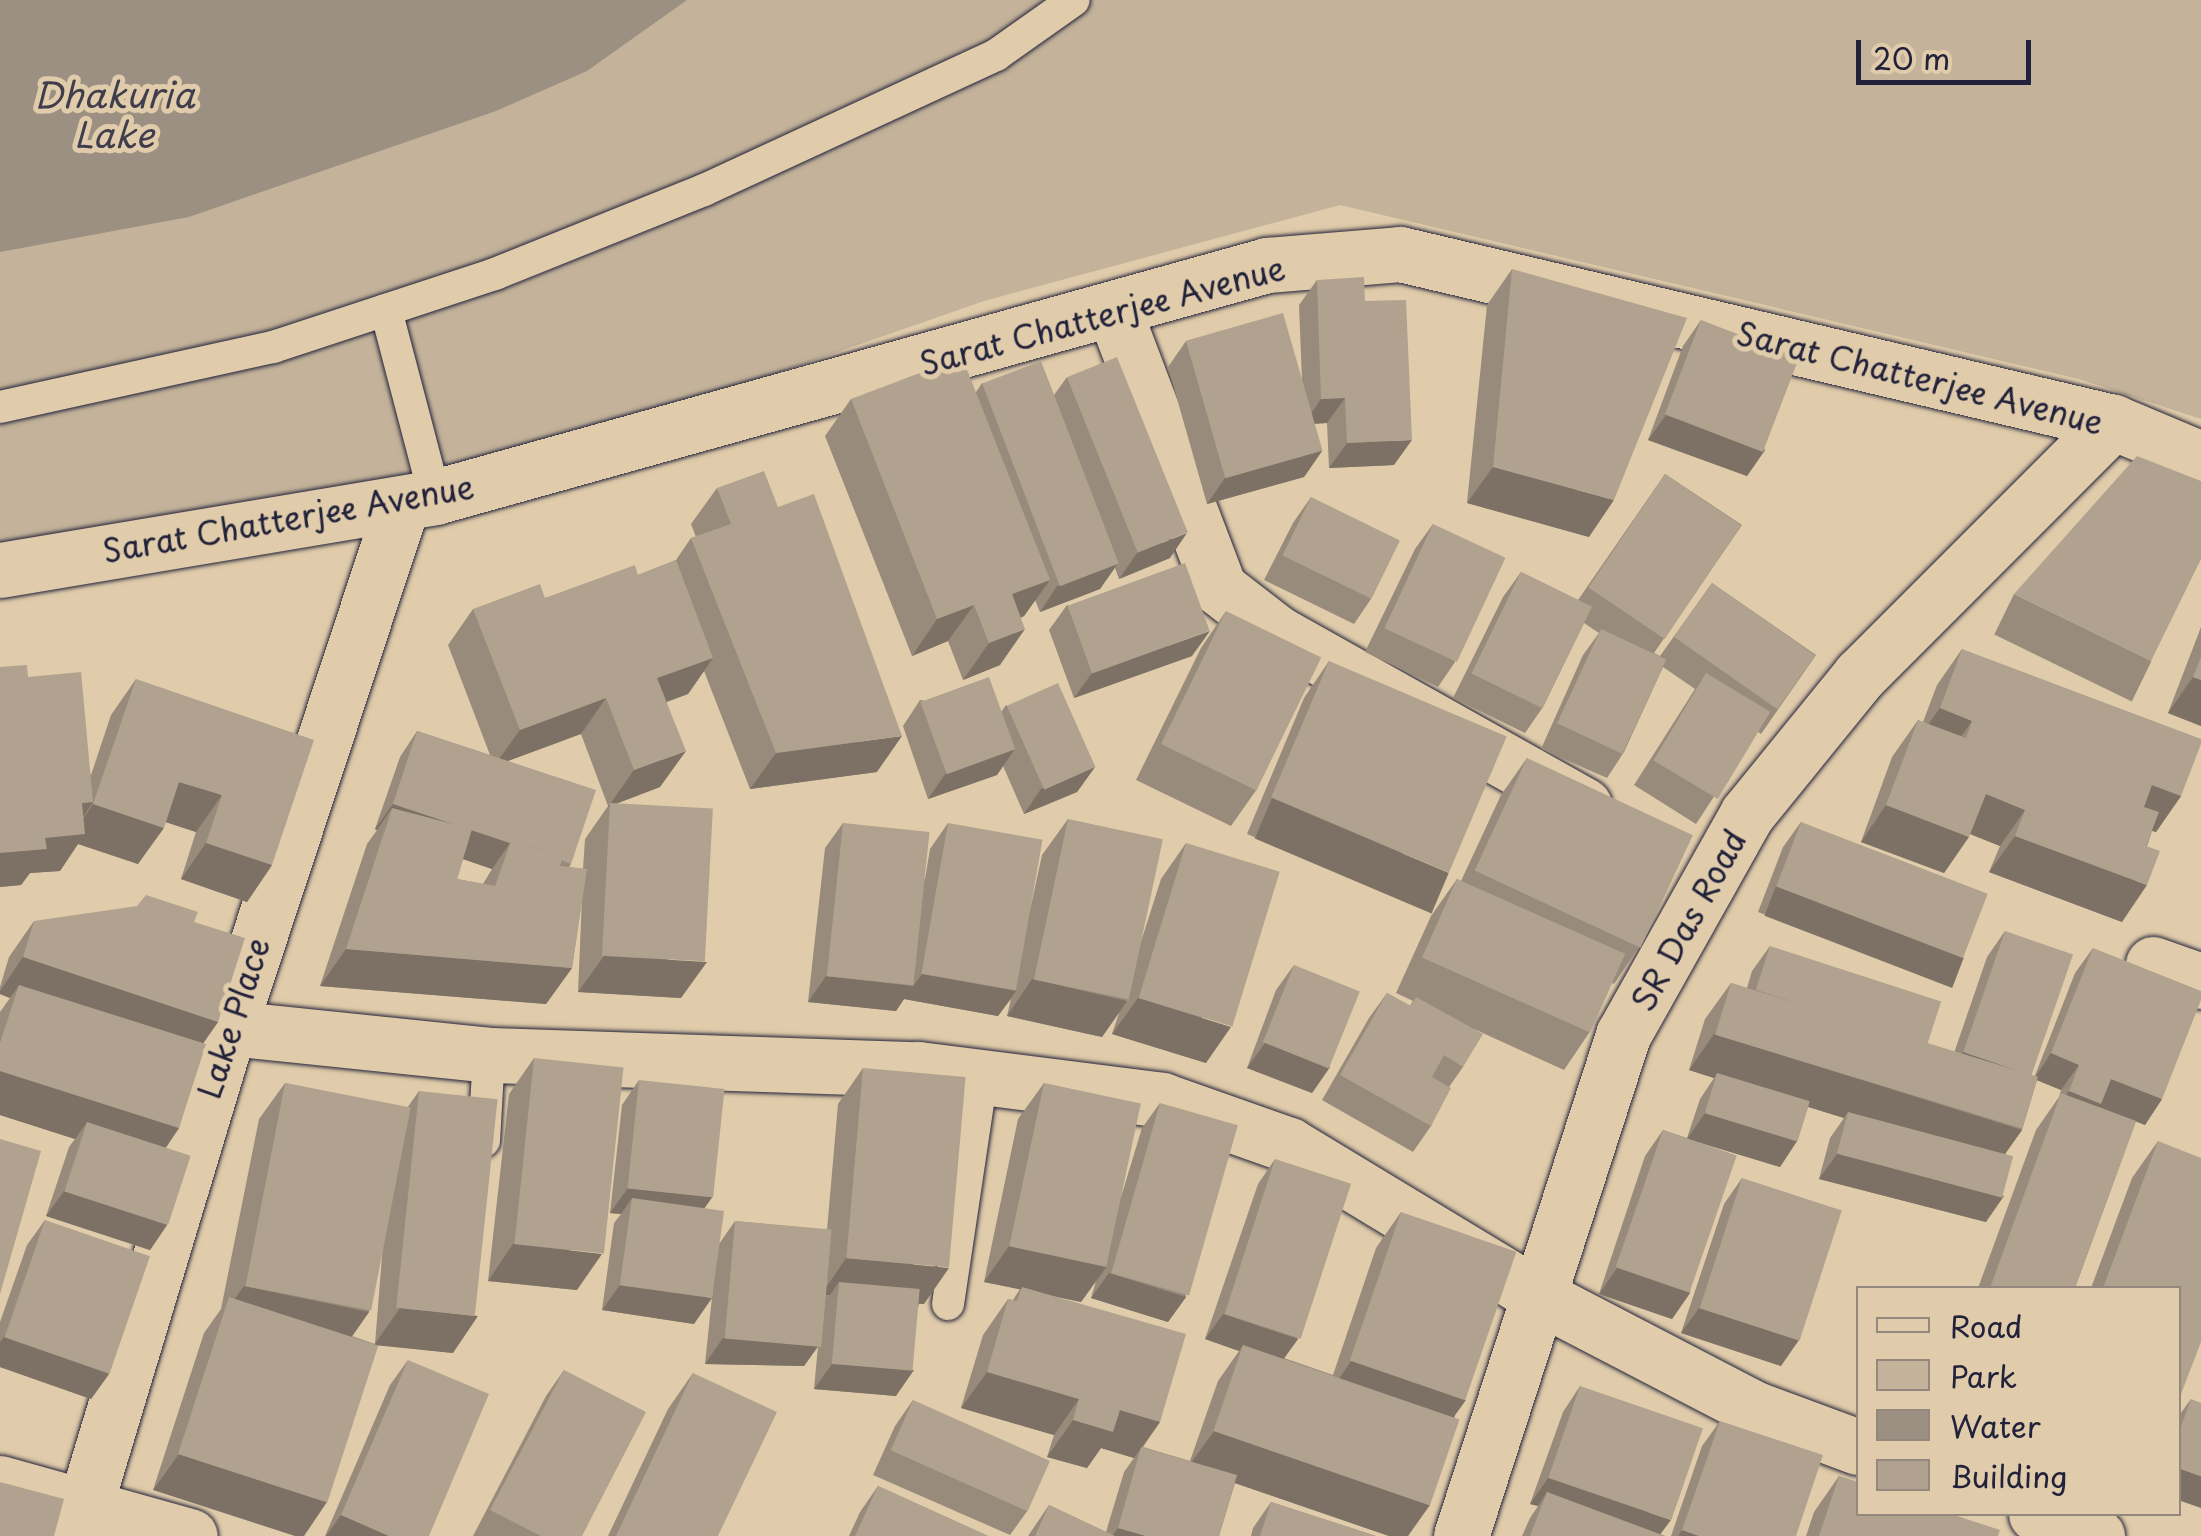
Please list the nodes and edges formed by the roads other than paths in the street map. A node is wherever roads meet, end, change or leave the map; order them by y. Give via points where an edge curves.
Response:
1 (1074, 0) edge
2 (386, 310) junction
3 (1114, 311) junction
4 (0, 406) edge
5 (2114, 422) junction
6 (2201, 459) edge
7 (418, 500) junction
8 (0, 570) edge
9 (1712, 877) junction
10 (229, 1028) junction
11 (490, 1055) junction
12 (982, 1076) junction
13 (482, 1182) edge
14 (1538, 1296) junction
15 (948, 1304) edge
16 (1856, 1446) edge
17 (0, 1483) edge
18 (2042, 1516) edge
19 (81, 1520) edge
20 (190, 1536) edge
21 (1461, 1536) edge
22 (2097, 1536) edge

1 - 2 lane via 996,56 704,190
2 - 4 lane via 273,347
2 - 7 lane
3 - 5 street, Sarat Chatterjee Avenue via 1267,264 1400,254
3 - 7 street, Sarat Chatterjee Avenue
3 - 9 street via 1219,588 1278,633
5 - 6 street, Sarat Chatterjee Avenue
5 - 9 street, SR Das Road via 1860,675 1747,814
7 - 8 street, Sarat Chatterjee Avenue
7 - 10 street, Lake Place
9 - 14 street, SR Das Road via 1623,1035
10 - 11 street
10 - 19 street, Lake Place
11 - 12 street
11 - 13 lane
12 - 14 street via 1162,1100 1289,1144
12 - 15 lane
14 - 16 street via 1753,1408
14 - 21 street, SR Das Road
17 - 19 street
18 - 22 street
19 - 20 street

